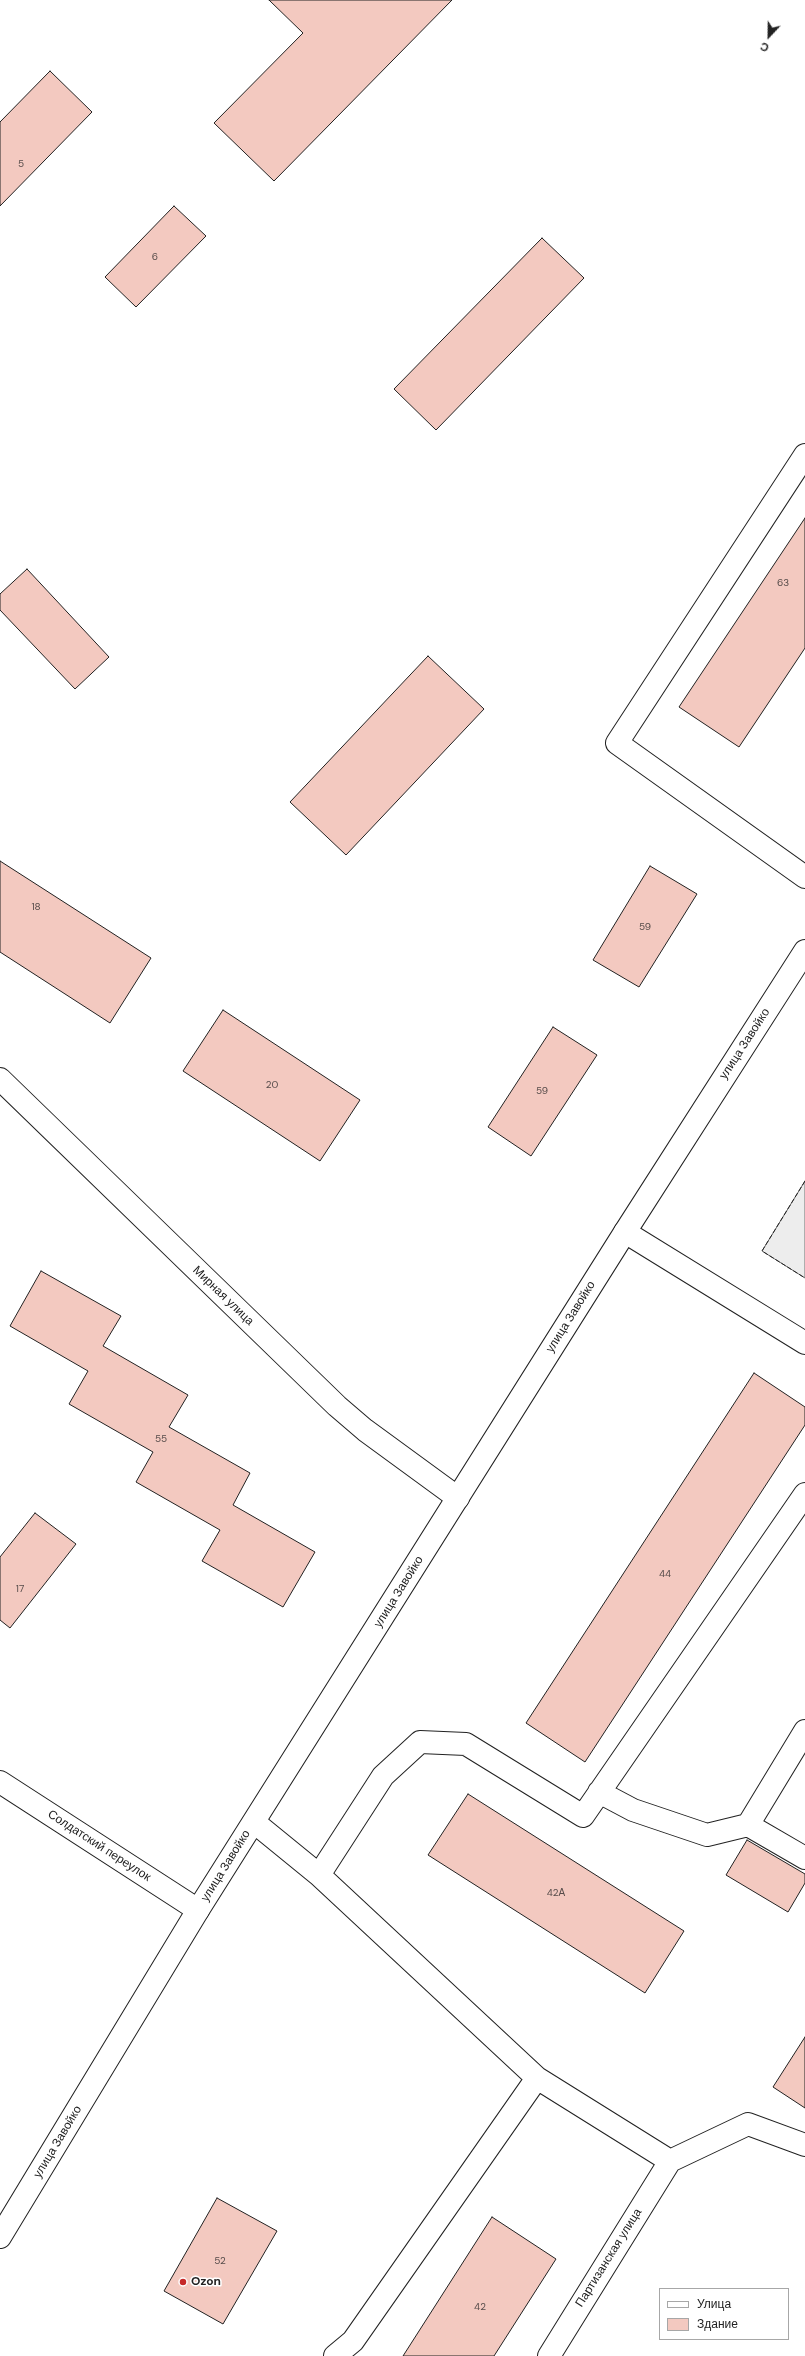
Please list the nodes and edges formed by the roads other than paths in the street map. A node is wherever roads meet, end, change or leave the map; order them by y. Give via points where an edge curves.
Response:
1 (805, 455) edge
2 (805, 877) edge
3 (805, 951) edge
4 (0, 1078) edge
5 (625, 1232) junction
6 (805, 1343) edge
7 (805, 1494) edge
8 (458, 1498) junction
9 (805, 1731) edge
10 (0, 1782) edge
11 (599, 1792) junction
12 (254, 1822) junction
13 (748, 1825) junction
14 (805, 1858) edge
15 (319, 1876) junction
16 (198, 1910) junction
17 (537, 2078) junction
18 (805, 2145) edge
19 (670, 2160) junction
20 (0, 2237) edge
21 (335, 2356) edge
22 (549, 2356) edge

1 - 2 main road via 617,743
3 - 5 main road, улица Завойко
4 - 8 main road, Мирная улица via 337,1406 365,1430
5 - 6 main road
5 - 8 main road, улица Завойко
7 - 11 main road
8 - 12 main road, улица Завойко
9 - 13 main road
10 - 16 main road, Солдатский переулок
11 - 13 main road via 633,1810 707,1835
11 - 15 main road via 583,1816 466,1744 420,1742 383,1776
12 - 15 main road
12 - 16 main road, улица Завойко
13 - 14 main road
15 - 17 main road
16 - 20 main road, улица Завойко
17 - 19 main road
17 - 21 main road via 353,2341
18 - 19 main road via 748,2124
19 - 22 main road, Партизанская улица

